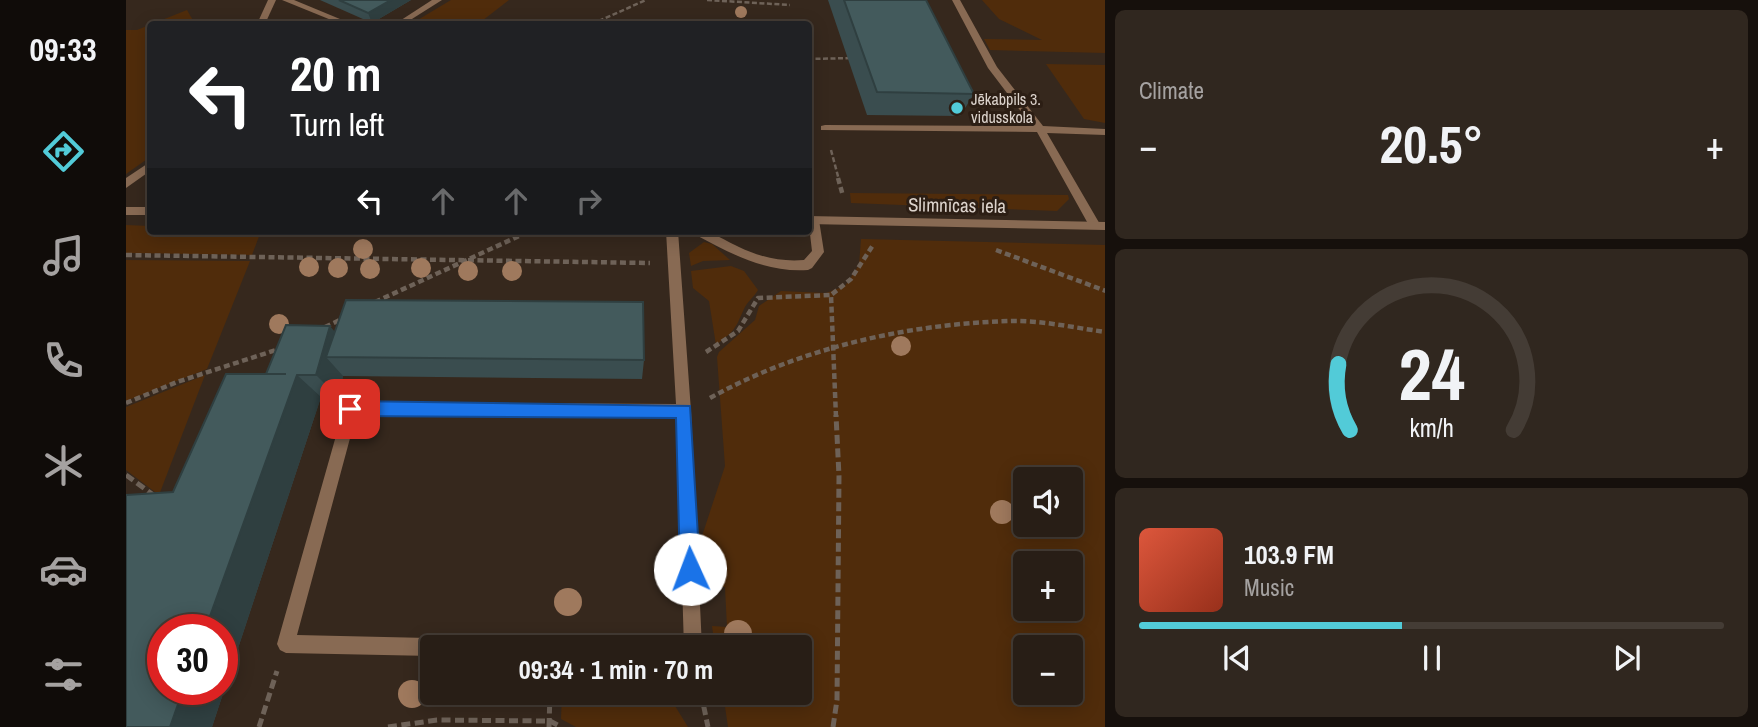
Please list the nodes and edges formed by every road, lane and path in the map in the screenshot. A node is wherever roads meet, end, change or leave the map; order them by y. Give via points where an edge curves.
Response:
1 (272, 0) edge
2 (286, 0) edge
3 (646, 0) edge
4 (707, 0) edge
5 (956, 0) edge
6 (435, 1) edge
7 (739, 1) edge
8 (790, 5) dead end
9 (262, 21) edge
10 (340, 21) edge
11 (404, 21) edge
12 (599, 21) edge
13 (860, 58) edge
14 (812, 59) edge
15 (825, 128) joint
16 (1040, 129) junction
17 (1105, 132) edge
18 (147, 168) edge
19 (126, 184) edge
20 (845, 201) dead end
21 (126, 211) edge
22 (147, 211) edge
23 (812, 220) edge
24 (872, 221) junction
25 (812, 225) edge
26 (1100, 226) edge
27 (521, 235) edge
28 (672, 235) edge
29 (706, 235) edge
30 (990, 247) dead end
31 (126, 255) edge
32 (466, 261) junction
33 (674, 264) junction
34 (1105, 291) edge
35 (831, 295) junction
36 (372, 304) edge
37 (347, 316) edge
38 (322, 329) edge
39 (1105, 332) edge
40 (285, 347) edge
41 (833, 349) junction
42 (681, 367) junction
43 (126, 403) edge
44 (684, 411) junction
45 (126, 475) edge
46 (163, 508) edge
47 (693, 635) edge
48 (286, 643) junction
49 (420, 647) edge
50 (550, 705) edge
51 (703, 705) edge
52 (550, 724) edge
53 (259, 727) edge
54 (388, 727) edge
55 (561, 727) edge
56 (708, 727) edge
57 (833, 727) edge

1 - 9 street
2 - 10 street
3 - 12 path
4 - 7 path
5 - 16 street via 993,68
6 - 11 street
7 - 8 path
13 - 14 path
15 - 16 street
15 - 20 path
16 - 17 street
16 - 26 street
18 - 19 street
21 - 22 street
23 - 24 street, Slimnīcas iela
24 - 26 street, Slimnīcas iela
24 - 35 path via 877,239 862,266
25 - 29 street via 818,252 808,265 796,267 750,257
27 - 32 path
28 - 33 street
30 - 34 path
31 - 32 path
32 - 33 path
32 - 36 path
33 - 42 street
35 - 41 path
35 - 42 path via 758,299 737,331
37 - 38 path
39 - 41 path via 1013,321 896,331
40 - 43 path
41 - 44 path via 737,383
41 - 57 path via 839,476
42 - 44 street
44 - 47 street
44 - 48 street via 350,409
45 - 46 path via 159,499
48 - 49 street
48 - 53 path
50 - 52 path
51 - 56 path
52 - 54 path via 437,720
52 - 55 path

